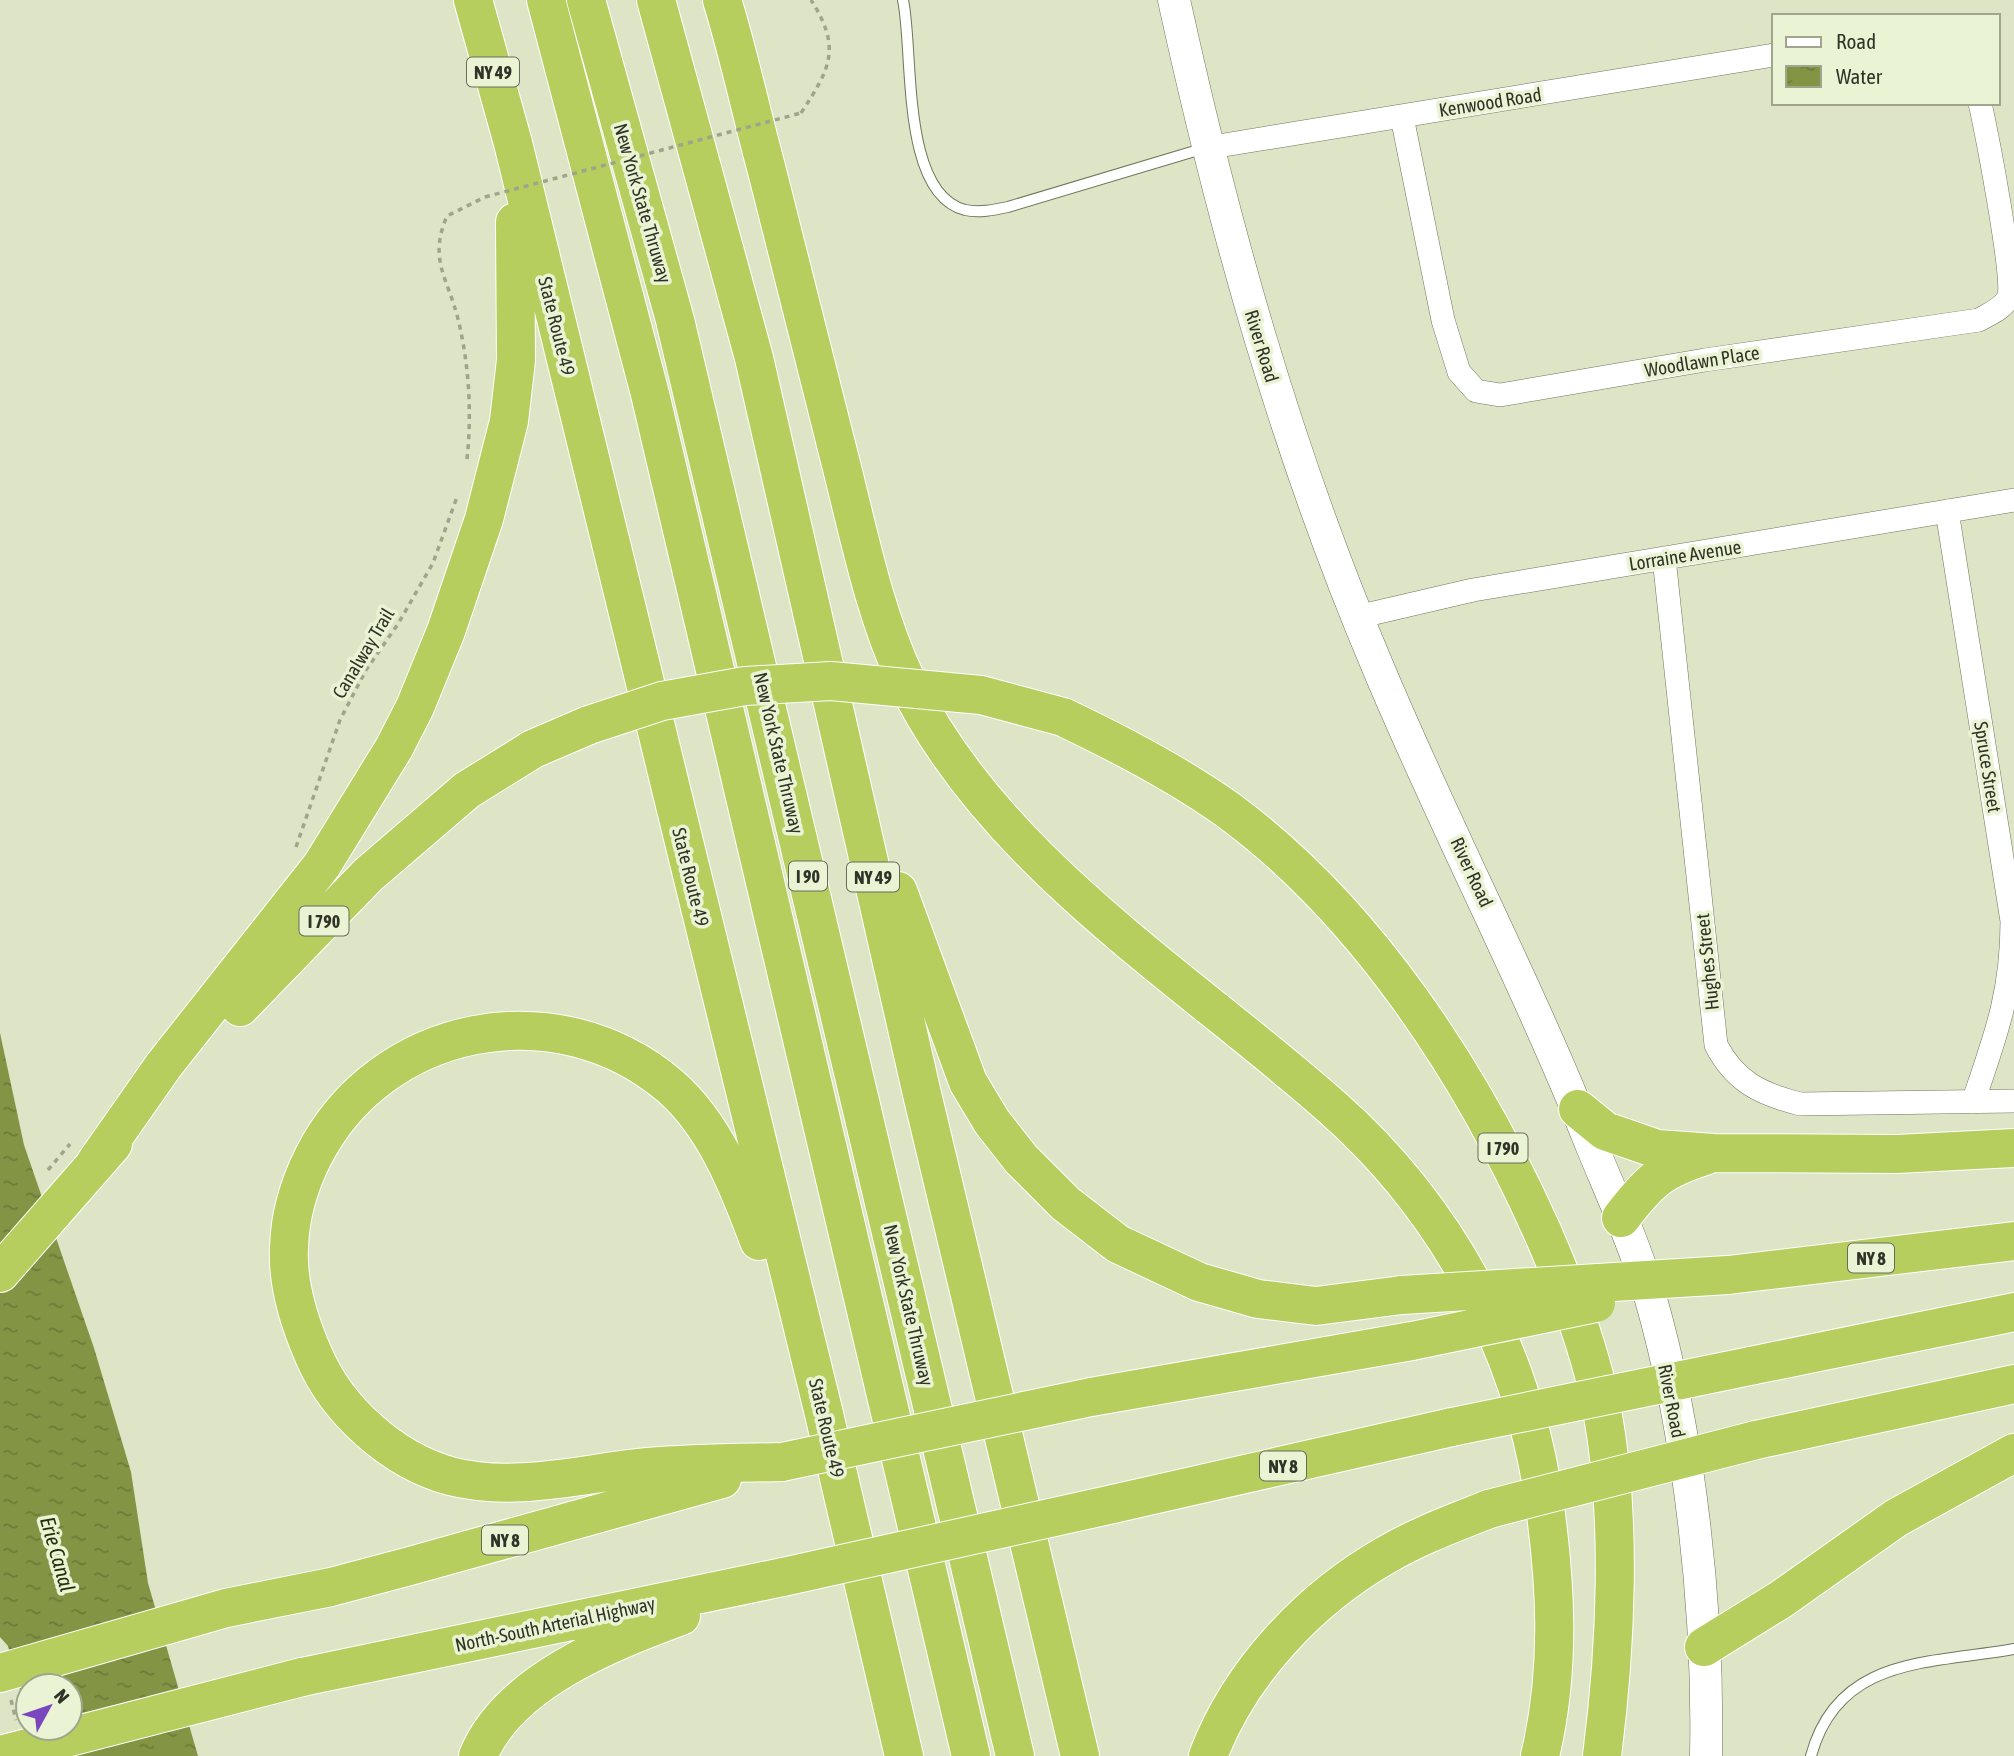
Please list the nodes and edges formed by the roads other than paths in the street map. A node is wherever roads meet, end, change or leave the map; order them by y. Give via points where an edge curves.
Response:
1 (473, 0) edge
2 (546, 0) edge
3 (586, 0) edge
4 (656, 0) edge
5 (722, 0) edge
6 (903, 0) edge
7 (1174, 0) edge
8 (1772, 55) edge
9 (1981, 105) edge
10 (1402, 117) junction
11 (513, 143) junction
12 (1206, 148) junction
13 (2006, 188) edge
14 (2014, 500) edge
15 (1947, 511) junction
16 (1664, 558) junction
17 (1357, 617) junction
18 (840, 732) junction
19 (2014, 1101) edge
20 (1973, 1102) junction
21 (1578, 1110) junction
22 (2014, 1148) edge
23 (1714, 1153) junction
24 (96, 1162) junction
25 (1621, 1218) junction
26 (2014, 1241) edge
27 (0, 1273) edge
28 (1728, 1275) junction
29 (2014, 1312) edge
30 (2014, 1384) edge
31 (824, 1414) junction
32 (2014, 1453) edge
33 (782, 1462) junction
34 (1615, 1507) junction
35 (783, 1577) junction
36 (1704, 1647) junction
37 (2014, 1649) edge
38 (5, 1685) edge
39 (9, 1743) edge
40 (478, 1756) edge
41 (904, 1756) edge
42 (971, 1756) edge
43 (1015, 1756) edge
44 (1080, 1756) edge
45 (1208, 1756) edge
46 (1540, 1756) edge
47 (1602, 1756) edge
48 (1624, 1756) edge
49 (1706, 1756) edge
50 (1811, 1756) edge

1 - 11 highway, State Route 49 / NY 49
2 - 42 highway, New York State Thruway / I 90 via 650,394
3 - 43 highway, New York State Thruway / I 90 via 682,347
4 - 18 highway, NY 49 via 754,358
5 - 46 highway via 870,579 905,678 945,745 1003,822 1084,902 1335,1110 1388,1163 1476,1287 1507,1354 1535,1444 1554,1571 1555,1659
6 - 12 lane via 912,118 928,175 932,187 963,210 1008,207
7 - 12 main road, River Road
8 - 10 street, Kenwood Road
9 - 13 street, Woodlawn Place
10 - 12 street, Kenwood Road
10 - 13 street, Woodlawn Place via 1443,320 1459,372 1476,391 1500,395 1979,320 2010,296
11 - 24 highway via 516,360 509,421 484,519 415,707 322,865 164,1065
11 - 31 highway, State Route 49 / NY 49
12 - 17 main road, River Road via 1299,466
14 - 15 street, Lorraine Avenue
15 - 16 street, Lorraine Avenue
15 - 20 street, Spruce Street via 2012,920 2012,966 2005,1006
16 - 17 street, Lorraine Avenue via 1473,590
16 - 20 street, Hughes Street via 1716,1045 1726,1064 1744,1084 1800,1104
17 - 21 main road, River Road
18 - 28 highway, bridge via 968,1082 992,1122 1048,1186 1118,1244 1199,1282 1258,1299 1316,1306 1402,1295
18 - 44 highway, NY 49
19 - 20 street, Hughes Street
21 - 23 highway via 1605,1131 1657,1149
21 - 25 main road, River Road
22 - 23 highway via 1897,1154
23 - 25 highway via 1675,1166 1646,1185
24 - 27 highway, I 790
24 - 34 highway, I 790, bridge via 368,875 467,790 533,749 662,701 745,686 831,681 981,695 1063,717 1166,770 1228,810 1315,887 1394,977 1455,1065 1509,1157 1582,1331 1602,1409
25 - 36 main road, River Road via 1649,1295 1670,1384 1690,1500
26 - 28 highway, NY 8
28 - 33 highway, NY 8, bridge via 1412,1341 1091,1397
29 - 35 highway, North-South Arterial Highway / NY 8, bridge via 1452,1427
30 - 45 highway, bridge via 1756,1440 1489,1509 1386,1555 1329,1593 1271,1650 1237,1697
31 - 33 highway via 738,1184 707,1130 672,1088 635,1060 592,1041 552,1031 495,1031 445,1041 404,1061 348,1103 324,1136 302,1181 292,1218 289,1271 300,1325 323,1378 347,1410 384,1441 449,1476 501,1484 649,1466
31 - 41 highway, State Route 49 / NY 49
32 - 36 highway via 1896,1518 1749,1621
33 - 38 highway, NY 8 via 331,1587 226,1608
34 - 47 highway, I 790 via 1614,1597
34 - 48 highway via 1629,1692
35 - 39 highway, North-South Arterial Highway / NY 8, bridge
35 - 40 highway via 562,1668 514,1706
36 - 49 main road, River Road
37 - 50 lane via 1933,1659 1872,1678 1831,1711

